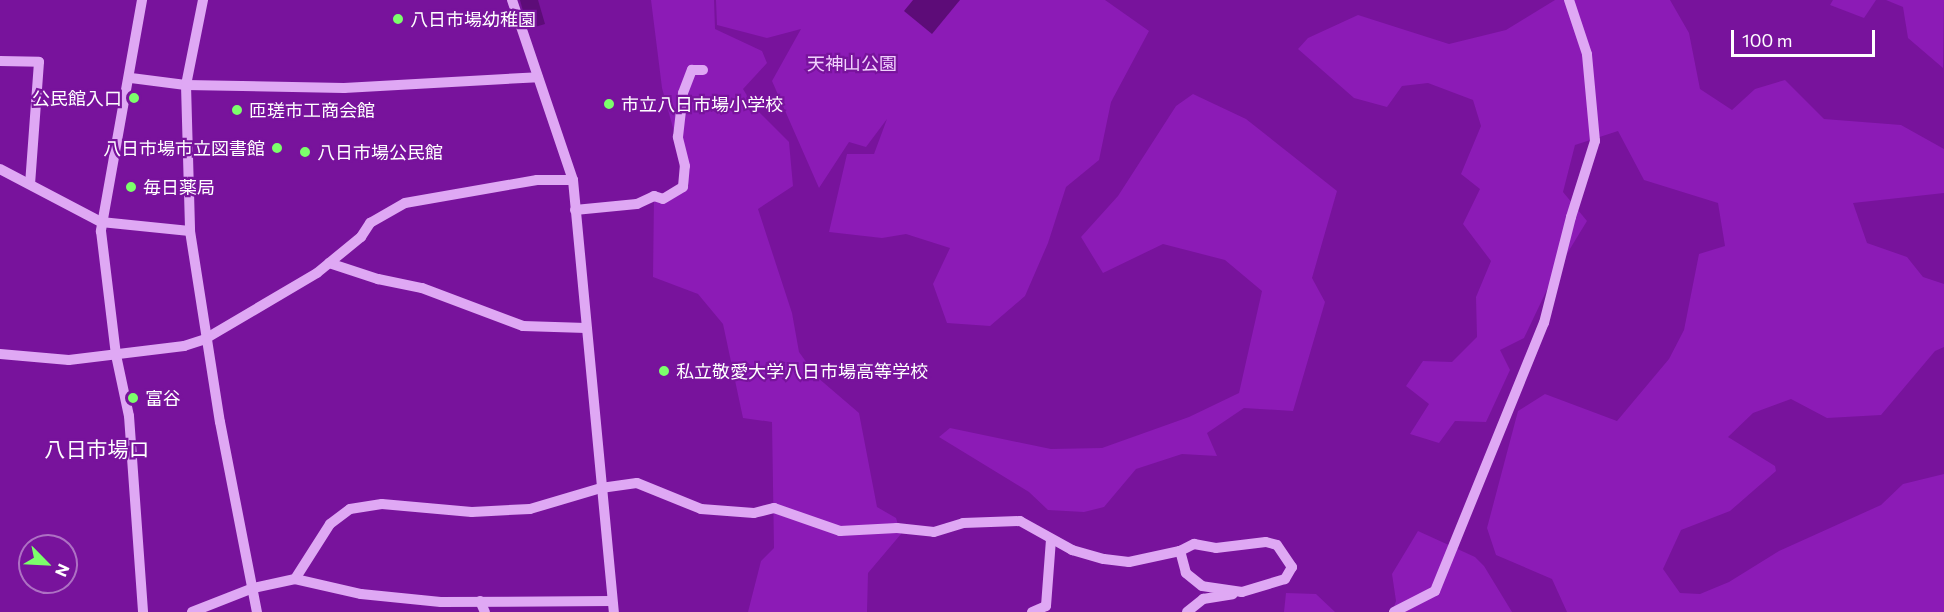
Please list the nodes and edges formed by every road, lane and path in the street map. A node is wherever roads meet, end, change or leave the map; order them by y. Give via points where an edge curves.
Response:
1 (142, 0) edge
2 (202, 0) edge
3 (512, 0) edge
4 (1569, 0) edge
5 (0, 61) edge
6 (703, 69) dead end
7 (538, 77) junction
8 (131, 78) junction
9 (186, 85) junction
10 (0, 169) edge
11 (573, 180) junction
12 (30, 184) junction
13 (575, 210) junction
14 (101, 222) junction
15 (189, 231) junction
16 (329, 263) junction
17 (586, 328) junction
18 (205, 339) junction
19 (0, 354) edge
20 (116, 355) junction
21 (601, 488) junction
22 (1051, 538) junction
23 (1180, 551) junction
24 (295, 579) junction
25 (253, 588) junction
26 (1242, 592) junction
27 (480, 601) junction
28 (613, 607) edge
29 (143, 612) edge
30 (192, 612) edge
31 (256, 612) edge
32 (485, 612) edge
33 (1032, 612) edge
34 (1187, 612) edge
35 (1394, 612) edge

1 - 8 street
2 - 9 street
3 - 7 street
4 - 35 street via 1587,54 1595,141 1544,323 1435,591
5 - 12 street via 39,62
6 - 13 street via 692,70 682,93 678,137 685,166 683,187 663,199 654,195 637,204
7 - 9 street via 433,85
7 - 11 street
8 - 9 street
8 - 14 street
9 - 15 street
10 - 12 street
11 - 13 street
11 - 16 street via 537,180 405,203 370,223 361,237
12 - 14 street
13 - 17 street
14 - 15 street
14 - 20 street
15 - 18 street
16 - 17 street via 422,288 523,327
16 - 18 street
17 - 21 street
18 - 20 street
18 - 25 street
19 - 20 street via 69,360
20 - 29 street via 129,416
21 - 22 street via 637,483 701,509 754,513 774,508 840,531 897,528 934,532 963,523 993,520 1020,521
21 - 24 street via 530,509 472,512 381,504 351,509 330,524
21 - 28 street
22 - 23 street via 1072,550 1129,562
22 - 33 street via 1046,606
23 - 26 street via 1186,573 1202,586
23 - 26 street via 1194,544 1216,548 1266,542 1277,545 1292,567 1285,579
24 - 25 street
24 - 27 street via 361,594
25 - 30 street
25 - 31 street
26 - 34 street via 1203,599
27 - 28 street
27 - 32 street

